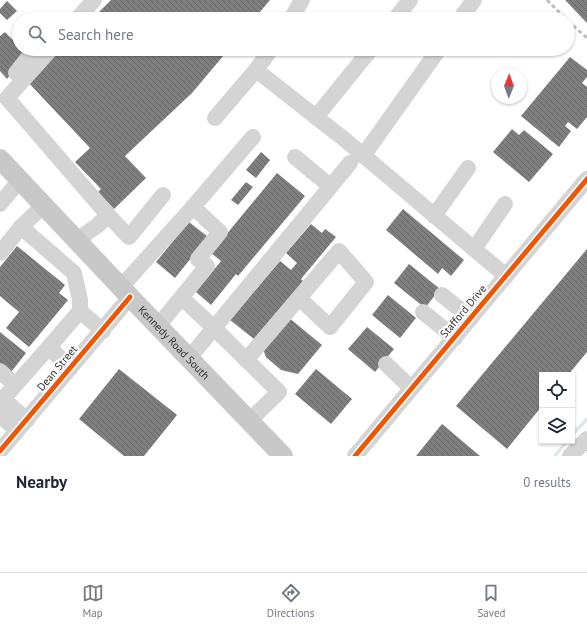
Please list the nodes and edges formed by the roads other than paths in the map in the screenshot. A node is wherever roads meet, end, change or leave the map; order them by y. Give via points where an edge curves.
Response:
1 (94, 0) edge
2 (302, 0) edge
3 (410, 0) edge
4 (474, 0) edge
5 (83, 12) edge
6 (295, 12) edge
7 (401, 12) edge
8 (465, 12) edge
9 (29, 56) edge
10 (44, 56) edge
11 (266, 56) edge
12 (365, 56) edge
13 (434, 56) edge
14 (256, 70) junction
15 (2, 98) edge
16 (214, 118) dead end
17 (316, 118) junction
18 (253, 137) dead end
19 (295, 157) dead end
20 (0, 159) edge
21 (357, 159) junction
22 (468, 168) dead end
23 (20, 180) junction
24 (587, 180) edge
25 (330, 186) junction
26 (163, 195) dead end
27 (0, 204) edge
28 (505, 204) dead end
29 (44, 205) junction
30 (193, 207) junction
31 (108, 215) junction
32 (434, 216) junction
33 (21, 227) junction
34 (77, 240) junction
35 (474, 249) junction
36 (0, 253) edge
37 (506, 276) junction
38 (126, 292) junction
39 (442, 295) dead end
40 (182, 298) junction
41 (299, 298) junction
42 (80, 311) junction
43 (423, 312) dead end
44 (471, 318) junction
45 (158, 326) junction
46 (214, 328) junction
47 (102, 331) junction
48 (454, 338) junction
49 (49, 347) junction
50 (189, 358) junction
51 (246, 360) junction
52 (386, 364) dead end
53 (70, 368) junction
54 (0, 371) edge
55 (15, 385) junction
56 (411, 388) junction
57 (0, 415) edge
58 (249, 421) junction
59 (22, 425) junction
60 (587, 439) edge
61 (0, 451) edge
62 (283, 456) edge
63 (355, 456) edge
64 (570, 456) edge

1 - 5 street
2 - 6 street
3 - 7 street
4 - 8 street
9 - 15 street via 9,82
10 - 15 street
11 - 14 street
12 - 17 street
13 - 21 street
14 - 16 street
14 - 17 street
15 - 31 street
17 - 21 street
18 - 30 street, Dean Street
19 - 25 street
20 - 23 main road, Kennedy Road South
21 - 25 street
21 - 32 street
22 - 32 street
23 - 27 street
23 - 29 main road, Kennedy Road South
24 - 37 street, Stafford Drive
25 - 46 street
26 - 31 street via 129,237
28 - 35 street
29 - 33 street
29 - 34 main road, Kennedy Road South
30 - 38 street, Dean Street
30 - 40 street via 220,232 198,259 207,266
31 - 34 street
32 - 35 street
33 - 36 street
33 - 42 street via 74,273
34 - 38 main road, Kennedy Road South
35 - 37 street
37 - 44 street, Stafford Drive
38 - 45 main road, Kennedy Road South
38 - 47 street, Dean Street
39 - 44 street
40 - 45 street
40 - 46 street
41 - 41 street via 339,252 366,282 330,327
41 - 51 street
42 - 47 street
42 - 49 street
43 - 48 street
44 - 48 street, Stafford Drive
45 - 50 main road, Kennedy Road South
46 - 50 street
46 - 51 street
47 - 53 street, Dean Street
48 - 56 street, Stafford Drive
49 - 53 street
49 - 55 street
50 - 58 main road, Kennedy Road South
51 - 58 street via 279,392
52 - 56 street
53 - 59 street, Dean Street
54 - 55 street
55 - 59 street via 3,399
56 - 63 street, Stafford Drive
57 - 59 street
58 - 62 main road, Kennedy Road South
59 - 61 street, Dean Street
60 - 64 street

